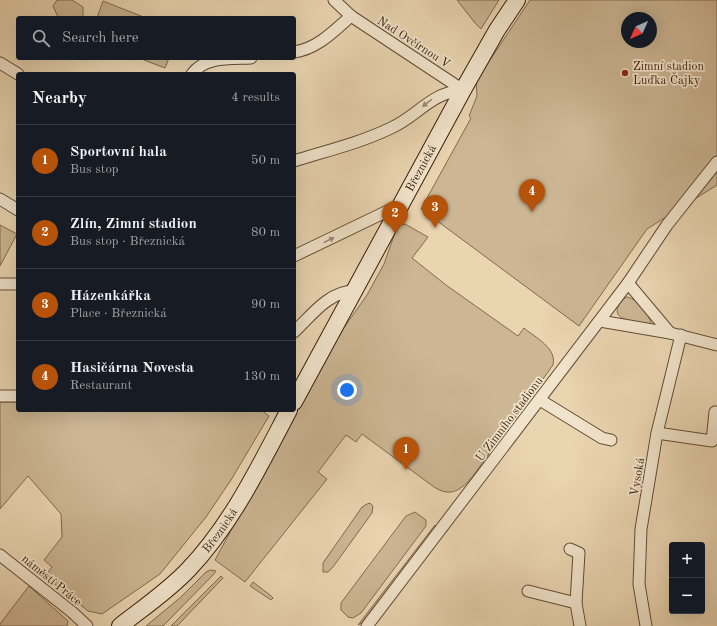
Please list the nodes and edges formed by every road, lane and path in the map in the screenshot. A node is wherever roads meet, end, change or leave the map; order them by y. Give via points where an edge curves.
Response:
1 (334, 0) edge
2 (517, 0) edge
3 (351, 16) junction
4 (296, 52) edge
5 (213, 60) edge
6 (0, 63) edge
7 (194, 72) edge
8 (16, 73) edge
9 (463, 90) junction
10 (296, 160) edge
11 (717, 162) edge
12 (0, 199) edge
13 (400, 205) junction
14 (16, 209) edge
15 (296, 255) edge
16 (628, 283) junction
17 (0, 284) edge
18 (16, 284) edge
19 (354, 291) junction
20 (600, 321) junction
21 (296, 330) edge
22 (676, 334) junction
23 (717, 345) edge
24 (0, 396) edge
25 (16, 396) edge
26 (296, 398) edge
27 (540, 400) junction
28 (289, 412) edge
29 (715, 412) dead end
30 (657, 433) junction
31 (611, 440) dead end
32 (570, 549) dead end
33 (0, 555) edge
34 (528, 590) dead end
35 (576, 603) junction
36 (87, 626) edge
37 (120, 626) edge
38 (367, 626) edge
39 (580, 626) edge
40 (646, 626) edge

1 - 3 street, Nad Ovčírnou V
2 - 9 main road, Březnická
3 - 4 street via 321,41
3 - 9 street, Nad Ovčírnou V
5 - 7 street
6 - 8 street
9 -> 10 street via 440,94 405,121 378,134
9 - 13 main road, Březnická
11 - 16 street, U Zimního stadionu via 667,225
12 - 14 street
15 -> 13 street
13 - 19 main road, Březnická
16 - 20 street, U Zimního stadionu
16 - 22 street
17 - 18 street
19 - 21 street via 341,292 332,298
19 - 26 main road, Březnická
20 - 22 street
20 - 27 street, U Zimního stadionu
22 - 23 street
22 - 30 street, Vysoká
24 - 25 street
27 - 31 street via 602,438
27 - 38 street, U Zimního stadionu
28 - 37 main road, Březnická via 244,492 212,542 175,583
29 - 30 street via 712,441
30 - 40 street, Vysoká via 641,529 639,584
32 - 35 street via 579,553
33 - 36 street, náměstí Práce
34 - 35 street
35 - 39 street

